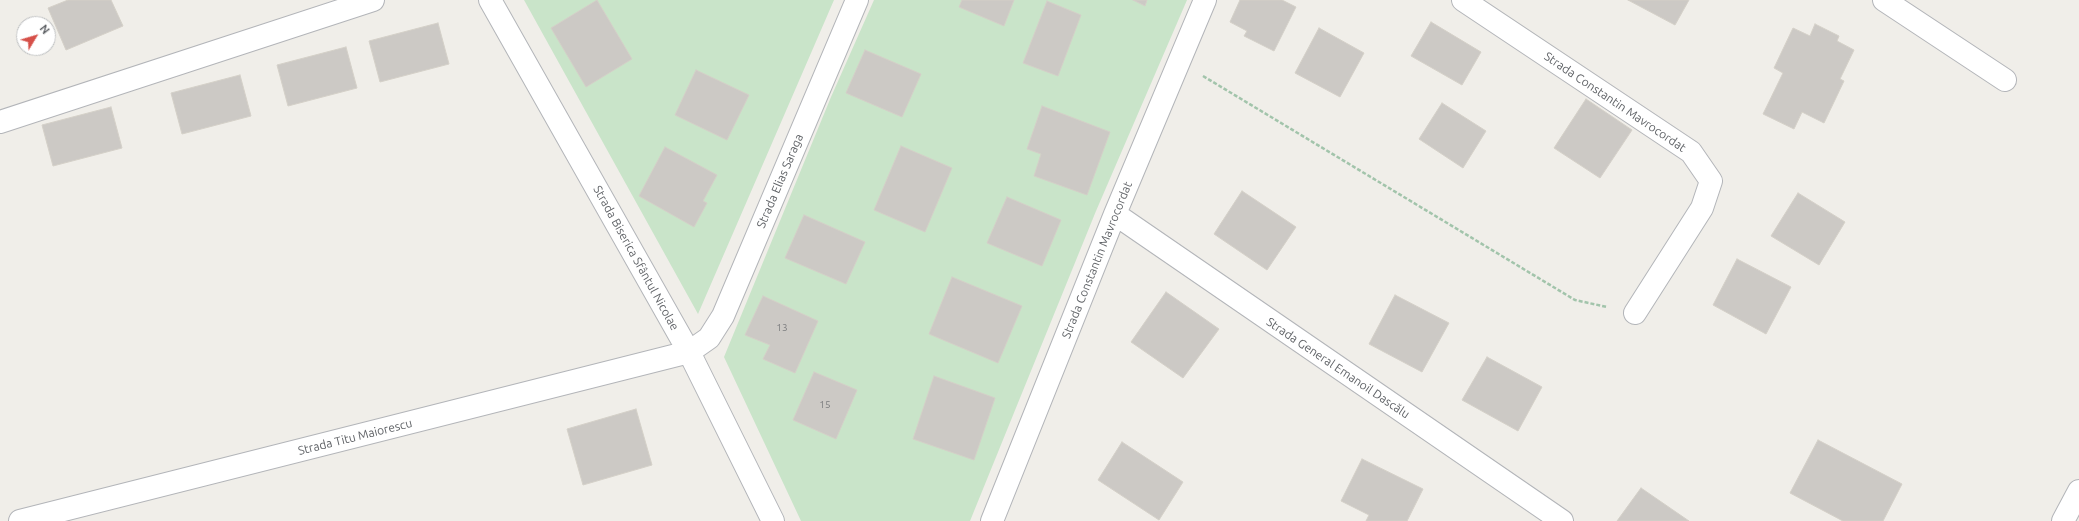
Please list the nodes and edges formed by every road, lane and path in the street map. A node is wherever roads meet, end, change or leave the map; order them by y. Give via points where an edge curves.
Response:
1 (373, 0) edge
2 (490, 0) edge
3 (857, 0) edge
4 (1205, 0) edge
5 (1462, 0) edge
6 (1884, 0) edge
7 (1179, 62) junction
8 (2005, 80) dead end
9 (0, 122) edge
10 (1115, 214) junction
11 (1635, 313) joint
12 (689, 352) junction
13 (2079, 491) edge
14 (20, 521) edge
15 (774, 521) edge
16 (992, 521) edge
17 (1562, 521) edge
18 (2063, 521) edge

1 - 9 street
2 - 12 street, Strada Biserica Sfântul Nicolae
3 - 12 street, Strada Elias Saraga via 723,316 709,338
4 - 7 street, Strada Constantin Mavrocordat
5 - 11 street, Strada Constantin Mavrocordat via 1691,152 1711,181 1702,208
6 - 8 street
7 - 10 street, Strada Constantin Mavrocordat
7 - 11 path via 1575,300
10 - 16 street, Strada Constantin Mavrocordat
10 - 17 street, Strada General Emanoil Dascălu
12 - 14 street, Strada Titu Maiorescu
12 - 15 street, Strada Biserica Sfântul Nicolae
13 - 18 street

